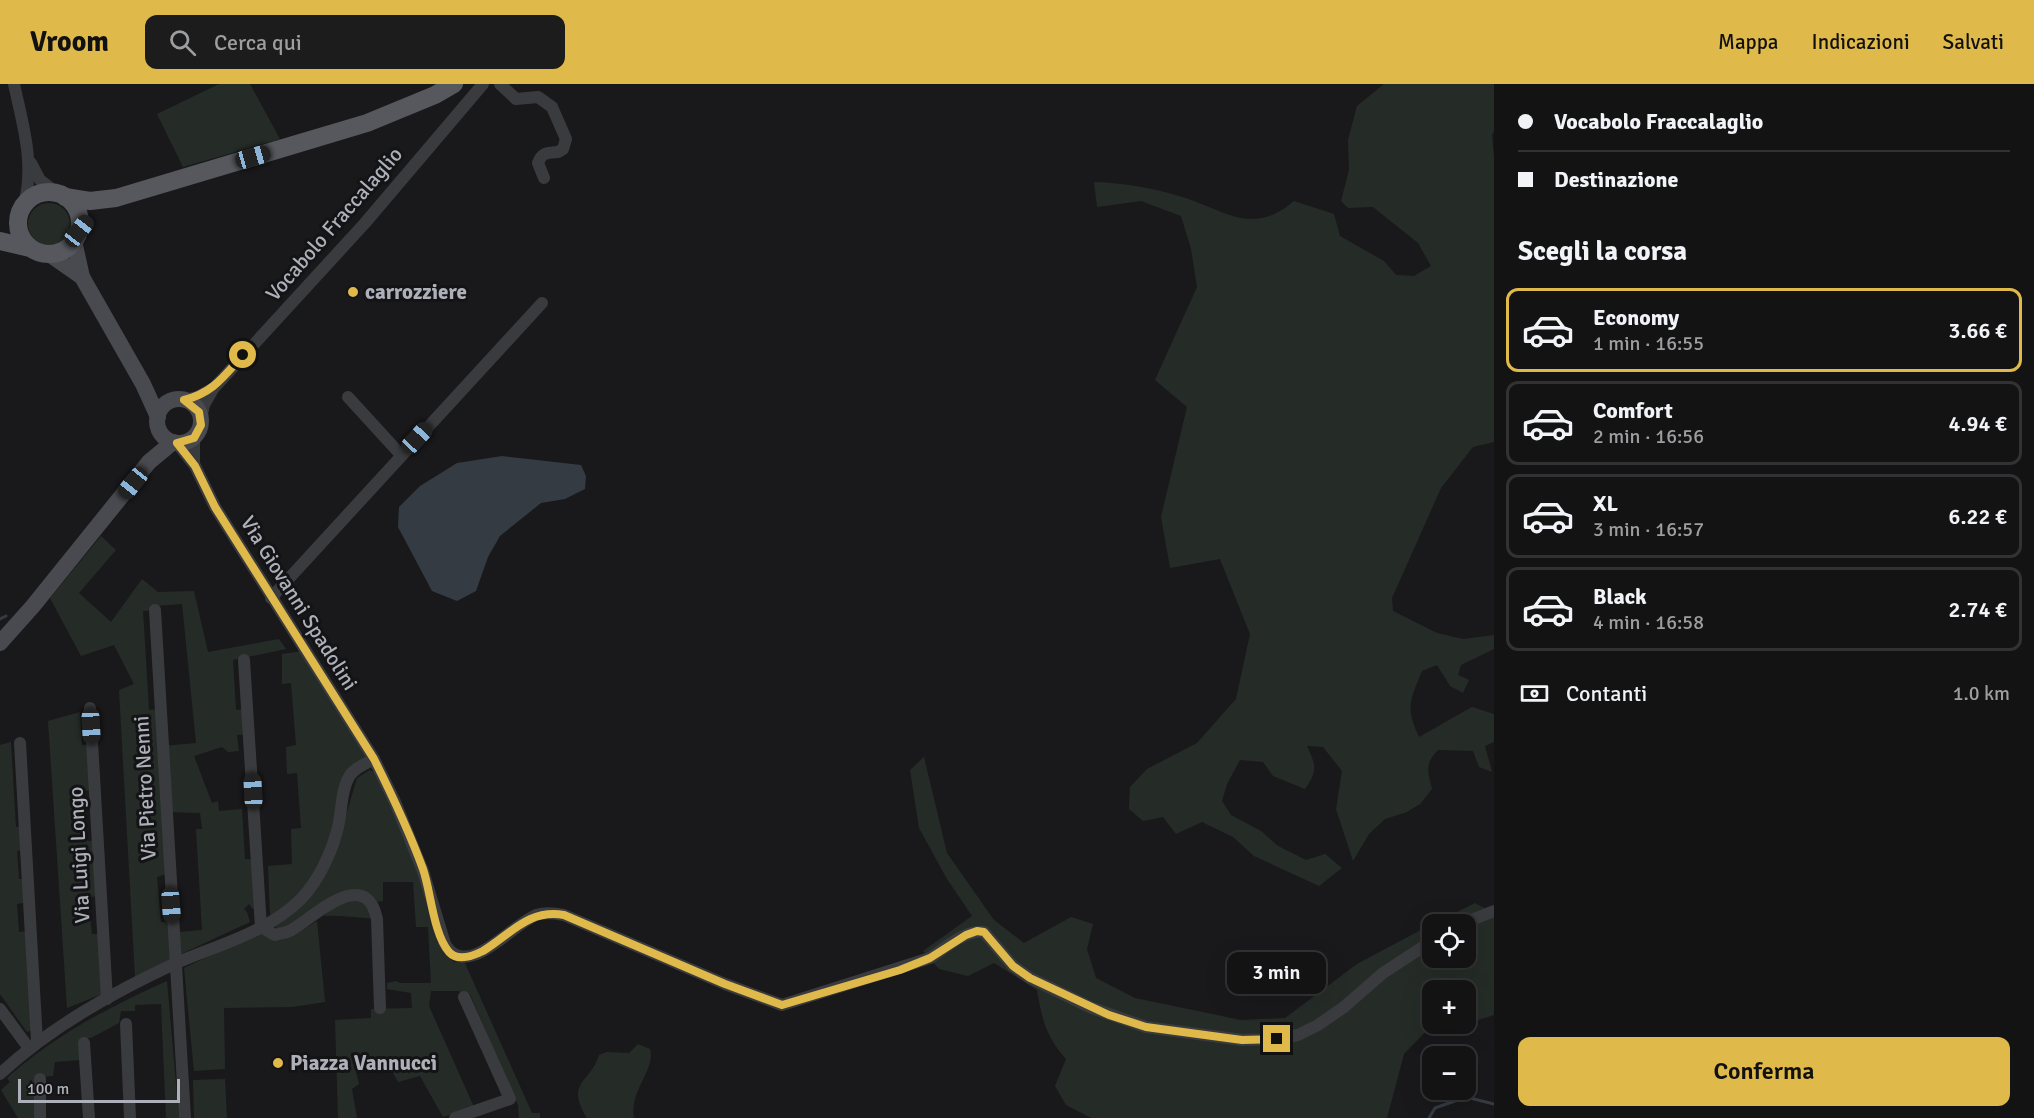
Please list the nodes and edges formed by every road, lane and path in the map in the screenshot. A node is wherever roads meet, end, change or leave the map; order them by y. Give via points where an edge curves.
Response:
1 (14, 84) edge
2 (454, 84) edge
3 (483, 84) edge
4 (500, 84) edge
5 (30, 161) junction
6 (544, 178) dead end
7 (61, 195) junction
8 (116, 198) junction
9 (21, 209) junction
10 (0, 230) edge
11 (76, 236) junction
12 (0, 241) edge
13 (30, 248) junction
14 (49, 254) junction
15 (82, 277) junction
16 (542, 303) dead end
17 (142, 384) junction
18 (213, 389) junction
19 (348, 396) dead end
20 (178, 400) junction
21 (201, 418) junction
22 (158, 422) junction
23 (194, 438) junction
24 (175, 442) junction
25 (401, 455) junction
26 (149, 462) junction
27 (195, 466) junction
28 (271, 598) junction
29 (155, 610) dead end
30 (0, 643) edge
31 (244, 660) dead end
32 (90, 708) dead end
33 (20, 743) dead end
34 (374, 759) junction
35 (1494, 911) edge
36 (1476, 918) edge
37 (261, 927) junction
38 (1422, 948) edge
39 (175, 964) junction
40 (464, 997) dead end
41 (107, 999) junction
42 (380, 1008) dead end
43 (2, 1018) edge
44 (126, 1024) dead end
45 (84, 1043) dead end
46 (33, 1044) junction
47 (0, 1074) edge
48 (40, 1079) dead end
49 (40, 1118) edge
50 (89, 1118) edge
51 (130, 1118) edge
52 (185, 1118) edge
53 (455, 1118) edge

1 - 5 street
2 - 8 main road via 367,123
3 - 18 street, Vocabolo Fraccalaglio via 365,223
4 - 6 street via 516,99 538,97 552,107 566,144 558,152 541,156 538,163
5 - 7 street via 40,180
5 - 9 street via 28,189
7 - 8 main road via 90,201
7 - 9 main road via 39,194
7 - 11 main road via 78,211
8 - 11 main road via 95,210
9 - 10 main road
9 - 13 main road via 19,232
11 - 14 main road via 63,250
11 - 15 main road
12 - 13 main road
13 - 14 main road
14 - 15 main road
15 - 17 main road
16 - 25 street
17 - 20 main road
17 - 22 main road
18 - 20 street
18 - 21 street
19 - 25 street
20 - 21 main road via 195,406
20 - 22 main road via 166,404
21 - 23 main road
22 - 24 main road via 164,436
22 - 26 main road via 156,445
23 - 24 main road
23 - 27 street, Via Giovanni Spadolini
24 - 26 main road
24 - 27 street, Via Giovanni Spadolini
25 - 28 street
26 - 30 main road
27 - 28 street, Via Giovanni Spadolini via 215,507
28 - 34 street, Via Giovanni Spadolini
29 - 39 street, Via Pietro Nenni
31 - 37 street
32 - 41 street, Via Luigi Longo
33 - 46 street
34 - 37 street via 351,774 332,846 310,888 286,911
34 - 38 street, Via Giovanni Spadolini via 423,871 445,944 459,958 482,951 535,916 548,912 564,915 782,1005 930,958 977,931 984,932 1013,966 1030,978 1109,1015 1146,1027 1242,1040 1298,1035 1318,1025
35 - 36 street
37 - 39 street
37 - 42 street via 275,935 291,931 331,902 352,895 366,898 375,907 377,919
39 - 41 street
39 - 52 street, Via Pietro Nenni
40 - 53 street via 510,1099
41 - 46 street
43 - 46 street
44 - 51 street
45 - 50 street
46 - 47 street
48 - 49 street

